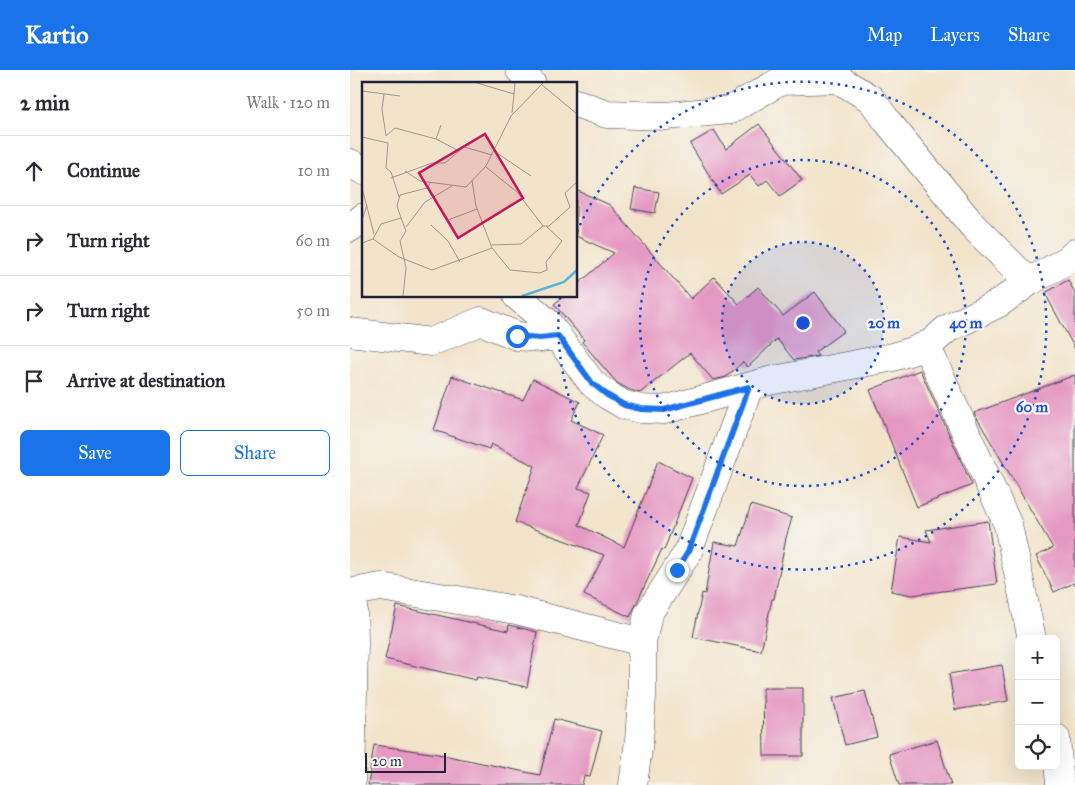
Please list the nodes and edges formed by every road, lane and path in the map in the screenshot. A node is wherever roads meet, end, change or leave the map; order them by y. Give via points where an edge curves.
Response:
1 (520, 70) edge
2 (778, 76) edge
3 (530, 82) edge
4 (578, 103) edge
5 (350, 163) edge
6 (362, 170) edge
7 (362, 219) edge
8 (350, 228) edge
9 (1073, 261) edge
10 (1029, 282) junction
11 (518, 298) edge
12 (350, 332) edge
13 (558, 336) junction
14 (926, 345) junction
15 (749, 387) junction
16 (1031, 635) edge
17 (642, 642) junction
18 (1059, 770) edge
19 (351, 785) edge
20 (633, 785) edge
21 (1060, 785) edge

1 - 3 street
2 - 4 street via 730,110 666,116 607,114
2 - 10 street via 838,80 871,98 973,226
5 - 6 street
7 - 8 street
9 - 10 street
10 - 14 street via 999,303 947,329
11 - 13 street via 548,322
12 - 13 street via 431,342 481,322 517,336
13 - 15 street via 592,383 624,405 664,410
14 - 15 street via 892,357
14 - 16 street via 1008,525
15 - 17 street via 688,552 648,614
17 - 19 street via 516,610 381,586 352,592
17 - 20 street via 639,741
18 - 21 street

